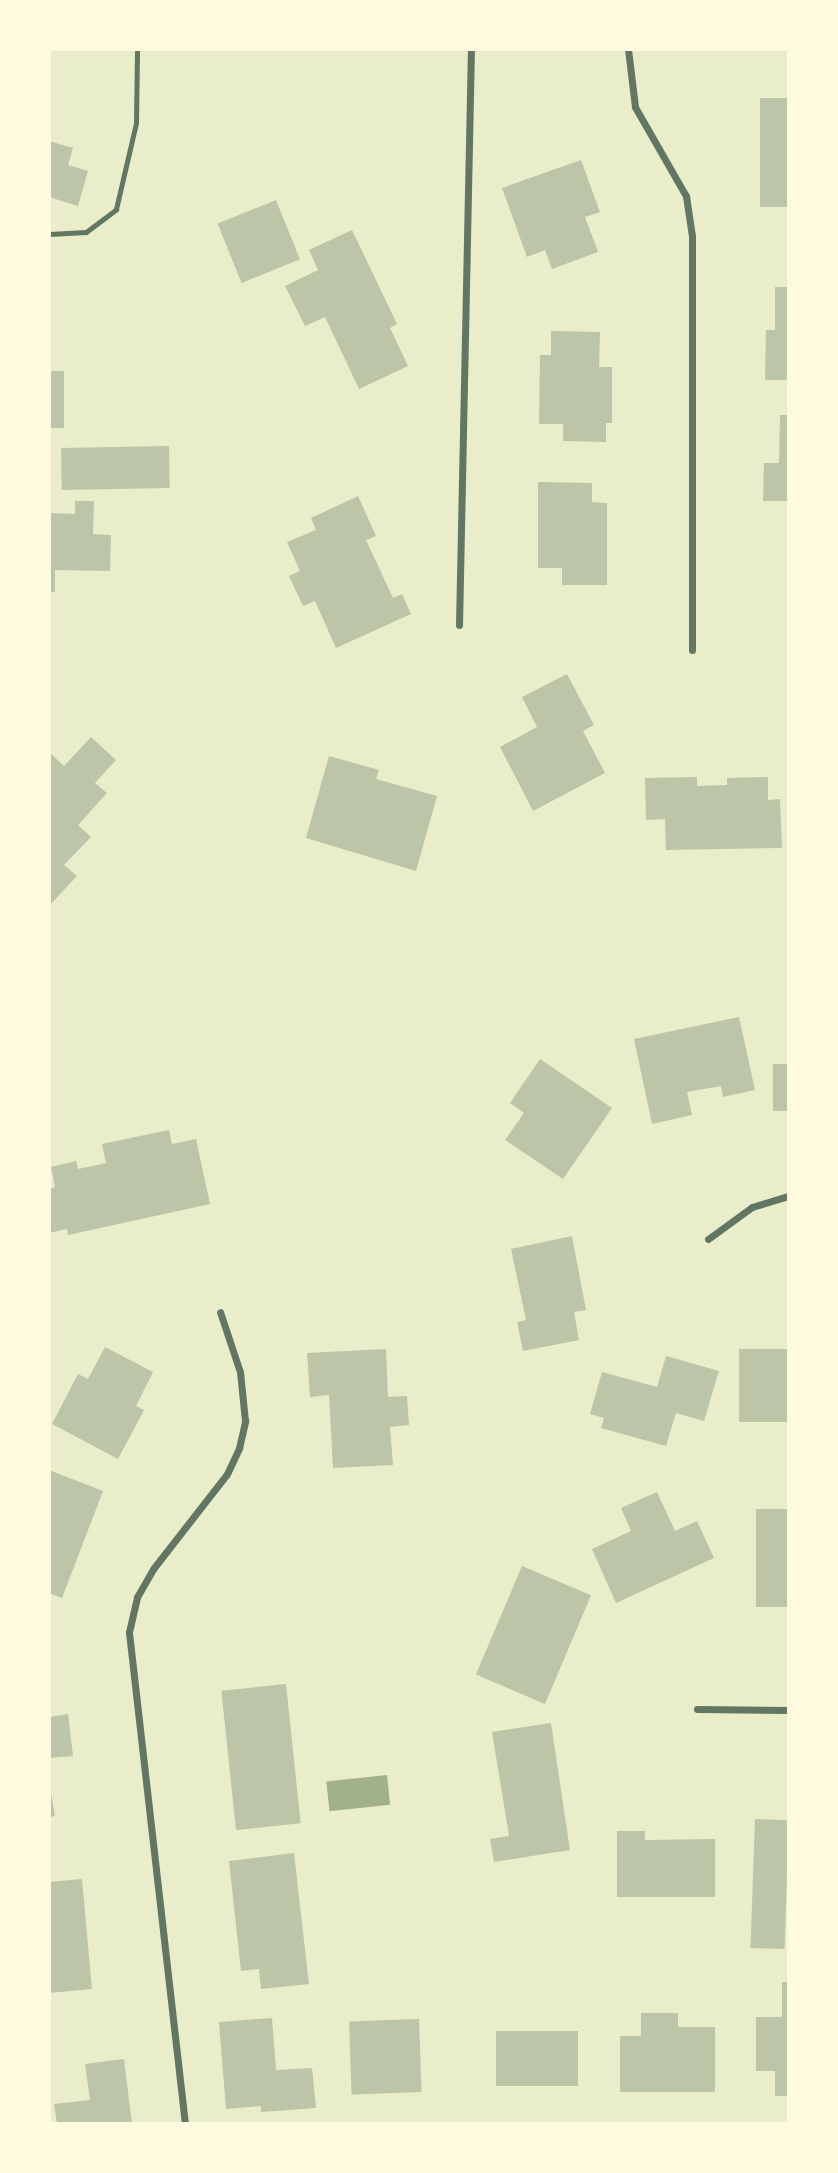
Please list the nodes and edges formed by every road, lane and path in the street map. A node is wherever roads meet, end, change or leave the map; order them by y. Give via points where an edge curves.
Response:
1 (137, 49) edge
2 (471, 49) edge
3 (628, 49) edge
4 (49, 234) edge
5 (459, 625) dead end
6 (692, 650) dead end
7 (789, 1196) edge
8 (708, 1240) dead end
9 (220, 1312) dead end
10 (696, 1709) dead end
11 (789, 1710) edge
12 (185, 2124) edge

1 - 4 lane via 136,123 116,209 86,232
2 - 5 street
3 - 6 street via 635,107 686,196 692,236
7 - 8 street via 752,1207
9 - 12 street via 240,1372 245,1421 239,1448 228,1474 153,1569 137,1597 129,1632
10 - 11 street

